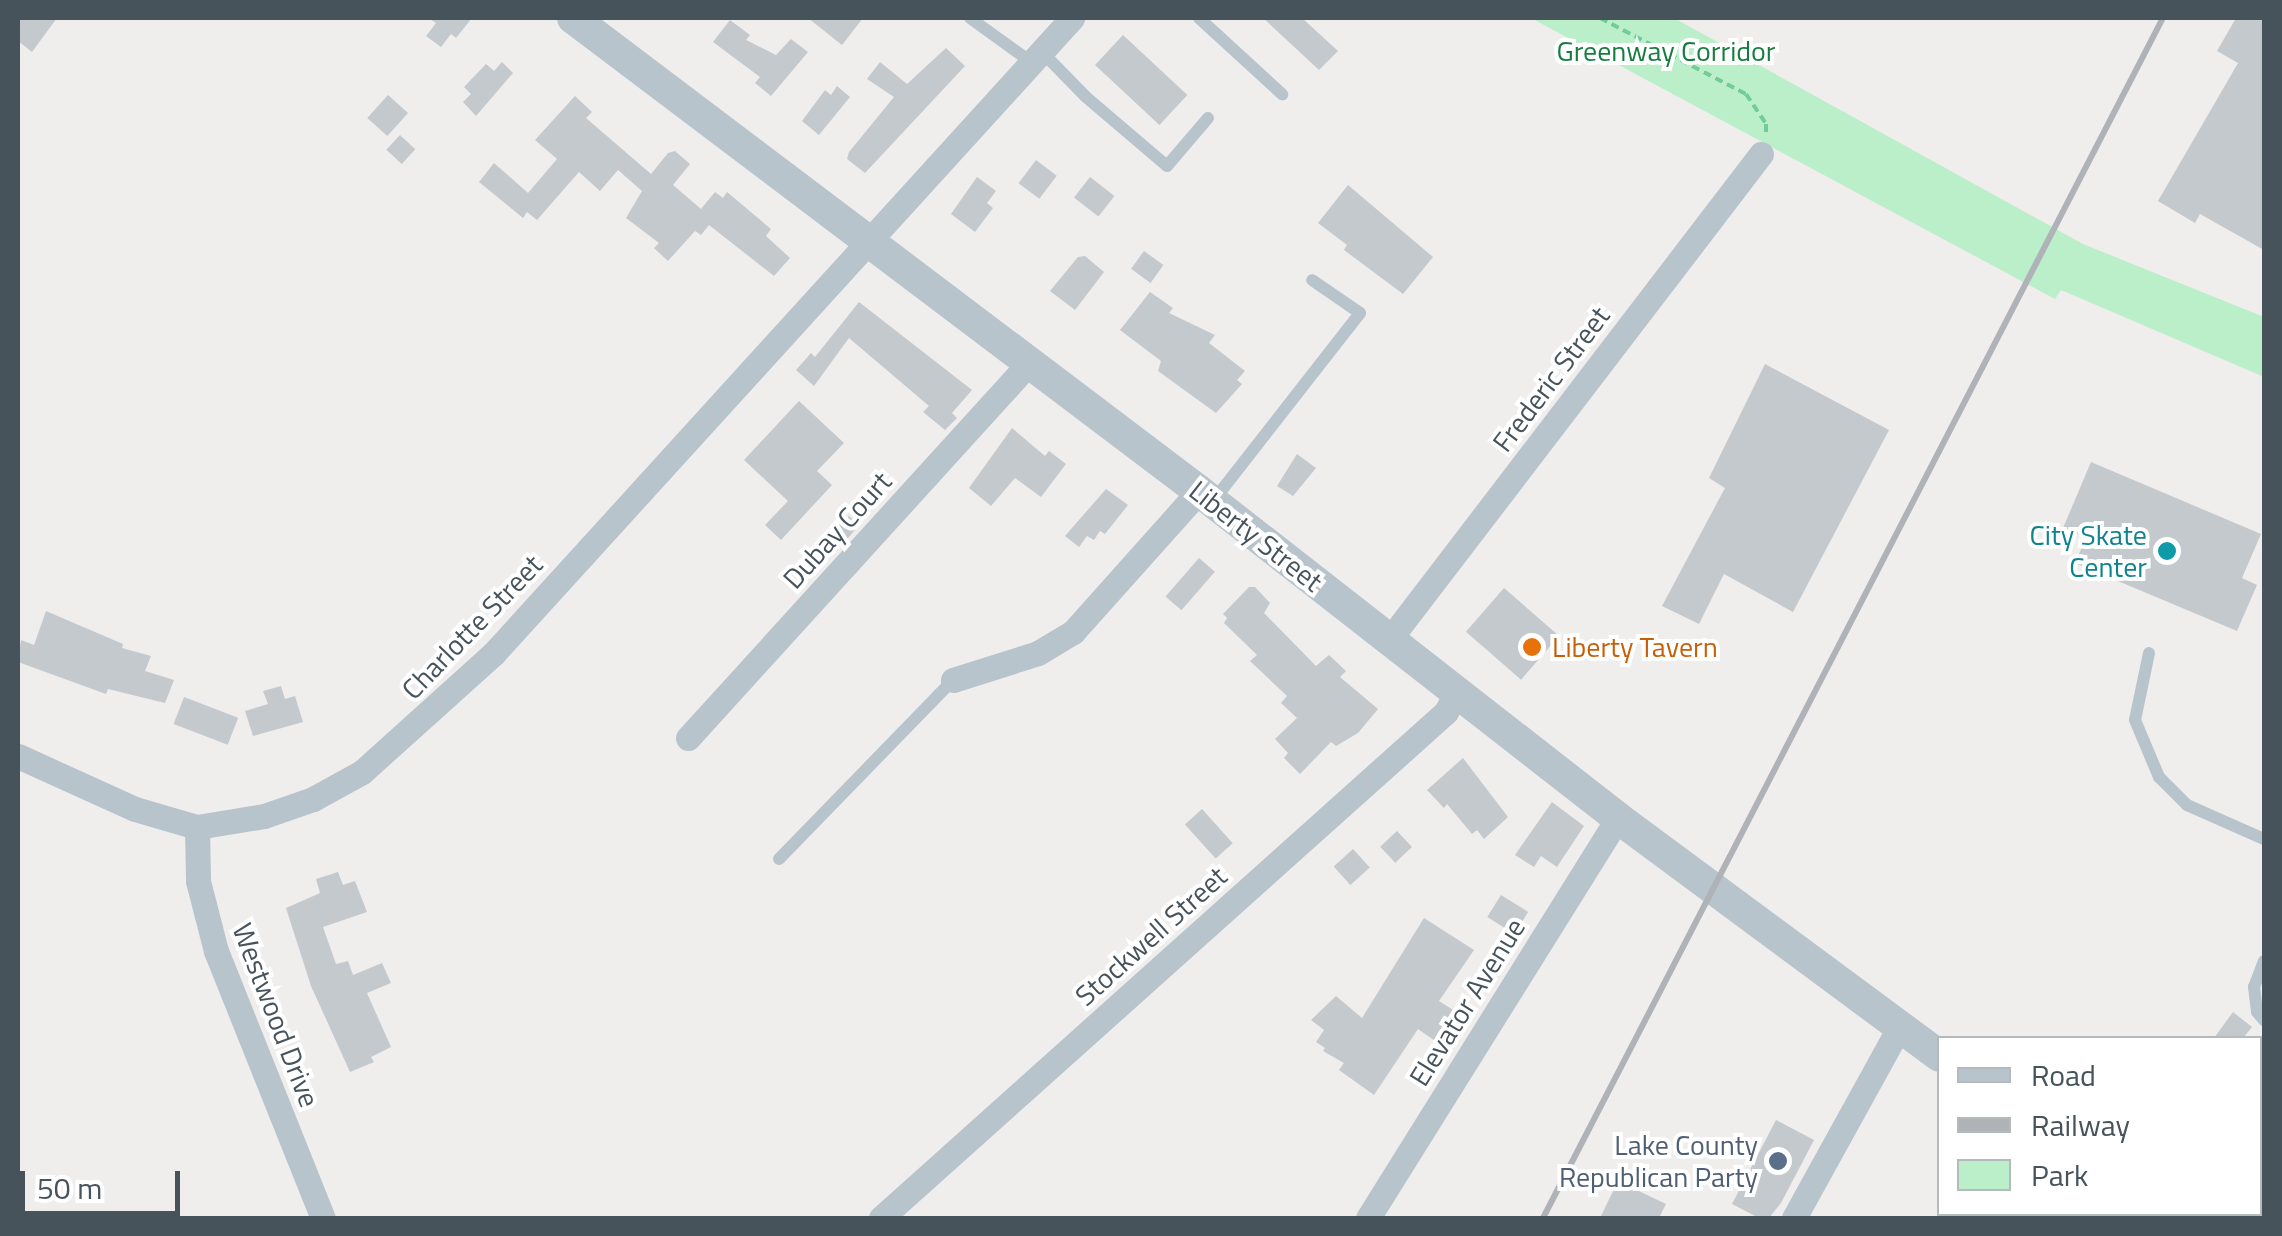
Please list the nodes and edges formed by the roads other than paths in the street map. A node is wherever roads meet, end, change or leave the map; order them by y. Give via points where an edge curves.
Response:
1 (573, 18) edge
2 (970, 18) edge
3 (1072, 18) edge
4 (1199, 18) edge
5 (1036, 57) junction
6 (1282, 94) dead end
7 (1208, 118) dead end
8 (1760, 154) road end
9 (866, 243) junction
10 (1312, 280) dead end
11 (1030, 362) junction
12 (1206, 496) junction
13 (1389, 640) junction
14 (2149, 654) dead end
15 (953, 680) joint
16 (1456, 693) junction
17 (688, 738) dead end
18 (18, 756) edge
19 (1618, 818) junction
20 (196, 826) junction
21 (2264, 839) edge
22 (780, 859) dead end
23 (2264, 961) edge
24 (2264, 1020) edge
25 (1900, 1026) junction
26 (1937, 1054) edge
27 (323, 1218) edge
28 (881, 1218) edge
29 (1368, 1218) edge
30 (1794, 1218) edge

1 - 9 street, Liberty Street
2 - 5 lane
3 - 5 street, Charlotte Street
4 - 6 lane
5 - 7 lane via 1167,166
5 - 9 street, Charlotte Street
8 - 13 street, Frederic Street
9 - 11 street, Liberty Street
9 - 20 street, Charlotte Street via 494,653 412,730 362,772 313,799 264,816
10 - 12 lane via 1360,313
11 - 12 street, Liberty Street
11 - 17 street, Dubay Court
12 - 13 street, Liberty Street
12 - 15 street via 1074,632 1038,654
13 - 16 street, Liberty Street
14 - 21 lane via 2134,720 2159,778 2187,805
15 - 22 lane
16 - 19 street, Liberty Street
16 - 28 street, Stockwell Street via 1446,712
18 - 20 street, Charlotte Street via 135,809
19 - 25 street, Liberty Street
19 - 29 street, Elevator Avenue
20 - 27 street, Westwood Drive via 198,881 216,951
23 - 24 lane via 2254,987
25 - 26 street, Liberty Street
25 - 30 street

